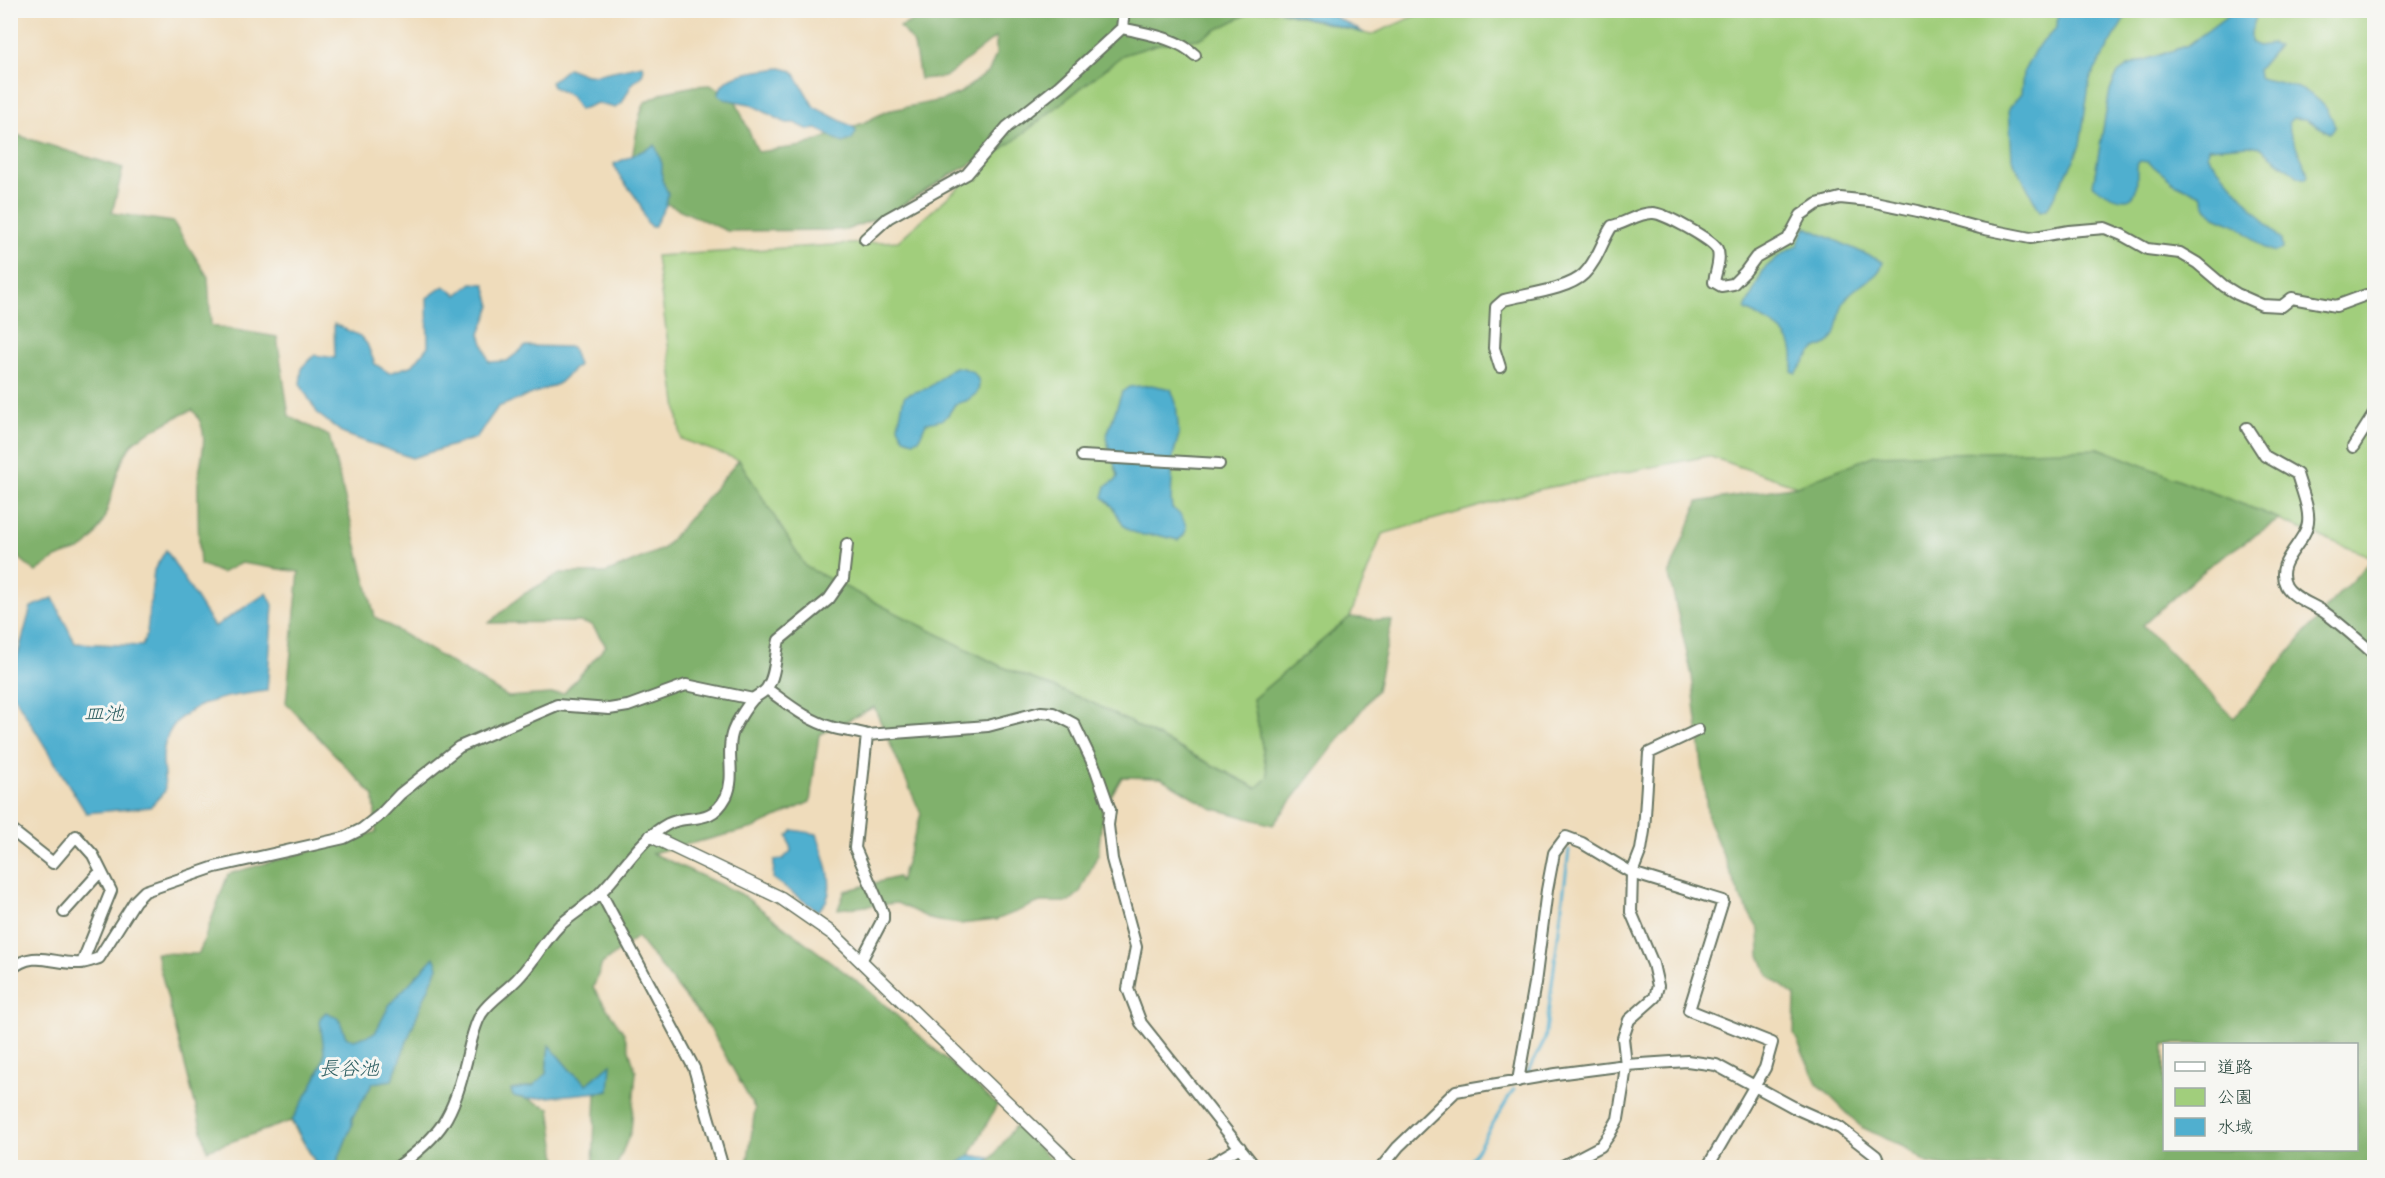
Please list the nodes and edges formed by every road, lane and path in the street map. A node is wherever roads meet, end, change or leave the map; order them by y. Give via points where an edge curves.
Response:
1 (1124, 10) edge
2 (1122, 28) junction
3 (1195, 55) dead end
4 (865, 239) dead end
5 (2374, 297) edge
6 (1500, 367) dead end
7 (2374, 414) edge
8 (2247, 428) dead end
9 (2353, 447) dead end
10 (1082, 456) dead end
11 (1219, 464) dead end
12 (847, 544) dead end
13 (2374, 654) edge
14 (767, 690) junction
15 (753, 699) junction
16 (1698, 730) dead end
17 (867, 735) junction
18 (10, 829) edge
19 (651, 836) junction
20 (100, 872) junction
21 (1632, 873) junction
22 (601, 893) junction
23 (64, 912) dead end
24 (861, 961) junction
25 (82, 963) junction
26 (10, 970) edge
27 (1626, 1065) junction
28 (1518, 1081) junction
29 (1754, 1085) junction
30 (1240, 1147) junction
31 (396, 1167) edge
32 (723, 1167) edge
33 (1075, 1167) edge
34 (1205, 1167) edge
35 (1256, 1167) edge
36 (1382, 1167) edge
37 (1559, 1167) edge
38 (1707, 1167) edge
39 (1881, 1167) edge

1 - 2 street
2 - 3 street via 1171,40
2 - 4 street via 1059,86 1006,127 967,174 888,218
5 - 6 street via 2366,295 2336,306 2292,298 2282,306 2262,305 2224,286 2180,253 2147,249 2105,228 2030,238 1918,211 1840,198 1817,204 1801,215 1788,238 1756,257 1733,284 1720,286 1714,282 1717,249 1666,215 1654,213 1612,226 1588,268 1572,283 1504,300 1496,307 1494,348
7 - 9 street
8 - 13 street via 2265,456 2297,474 2308,514 2309,525 2291,551 2283,574 2286,585 2292,594 2325,613
10 - 11 street
12 - 14 street via 843,579 829,599 779,640
14 - 15 street
14 - 17 street via 802,715
15 - 19 street via 733,731 731,781 721,803 709,814 669,823
15 - 25 street via 686,685 609,710 557,705 459,747 380,815 344,838 215,867 145,891 99,958
16 - 21 street via 1649,753 1644,831
17 - 24 street via 855,848 883,919
17 - 30 street via 988,726 1041,712 1053,713 1074,724 1110,810 1112,859 1136,947 1128,989 1136,1013
18 - 20 street via 53,863 76,836 93,855
19 - 22 street
19 - 24 street via 781,898 833,934
20 - 23 street
20 - 25 street via 111,891
21 - 27 street via 1631,912 1658,986 1655,997 1629,1020 1623,1038
21 - 28 street via 1566,837 1554,853
21 - 29 street via 1723,901 1689,1010 1772,1043 1765,1068
22 - 31 street via 559,927 519,977 480,1015 449,1114 434,1137
22 - 32 street via 694,1068
24 - 33 street
25 - 26 street via 39,957
27 - 28 street
27 - 29 street via 1687,1061 1716,1065
27 - 37 street via 1618,1119 1609,1135 1601,1146
28 - 36 street via 1456,1091
29 - 38 street
29 - 39 street via 1840,1128 1876,1156
30 - 34 street
30 - 35 street

